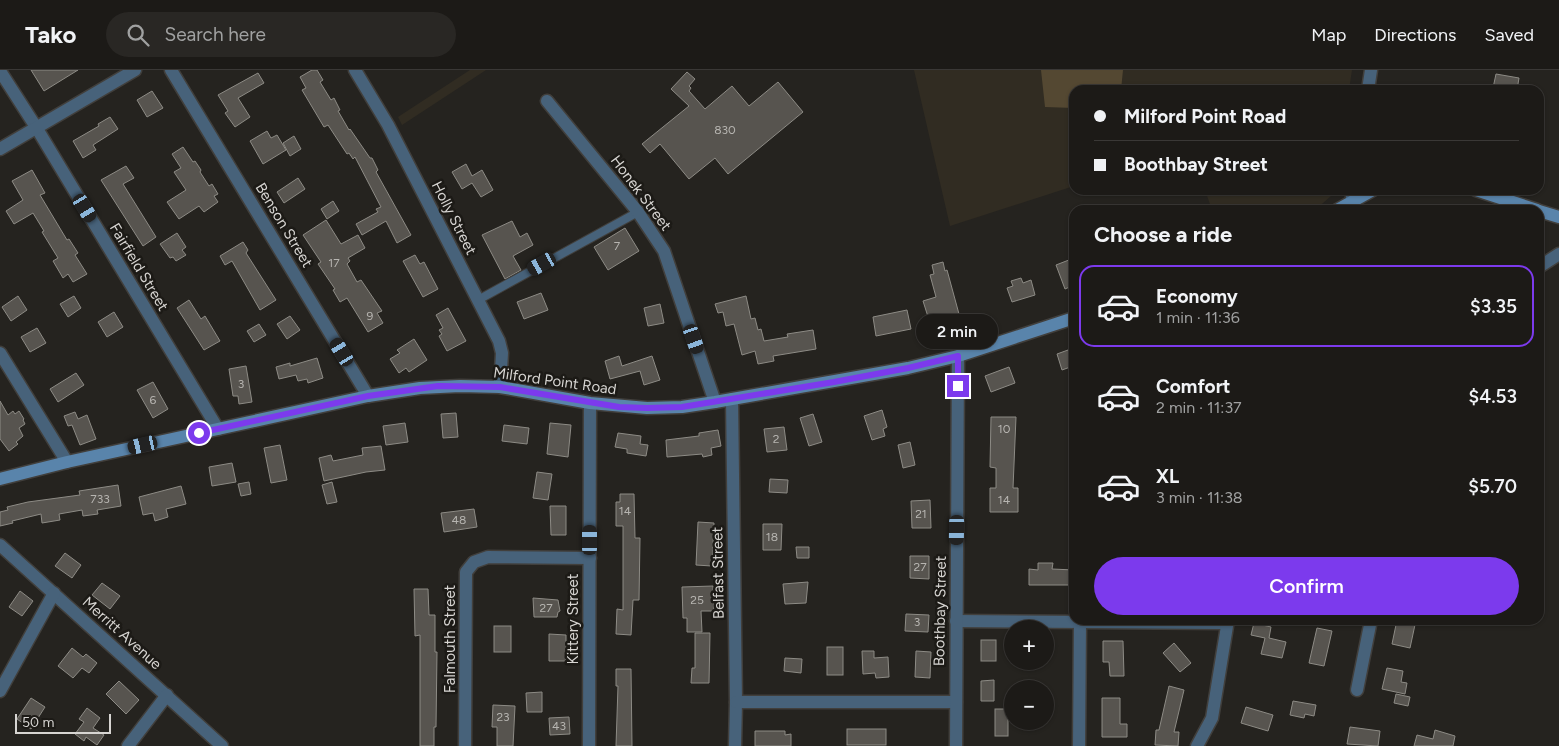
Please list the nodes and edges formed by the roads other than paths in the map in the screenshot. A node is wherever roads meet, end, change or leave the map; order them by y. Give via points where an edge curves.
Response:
1 (135, 70) edge
2 (171, 70) edge
3 (355, 70) edge
4 (1371, 70) edge
5 (0, 71) edge
6 (1369, 85) edge
7 (548, 101) dead end
8 (36, 127) junction
9 (0, 149) edge
10 (1352, 195) edge
11 (1492, 195) edge
12 (1342, 205) edge
13 (1522, 205) edge
14 (638, 212) junction
15 (1544, 212) edge
16 (1559, 217) edge
17 (1559, 254) edge
18 (1544, 264) edge
19 (478, 300) junction
20 (1069, 320) edge
21 (0, 353) edge
22 (958, 356) junction
23 (500, 387) junction
24 (368, 396) junction
25 (732, 399) junction
26 (715, 402) junction
27 (590, 403) junction
28 (218, 429) junction
29 (67, 462) junction
30 (0, 478) edge
31 (0, 545) edge
32 (590, 558) junction
33 (54, 593) junction
34 (956, 621) junction
35 (1069, 622) edge
36 (1080, 625) edge
37 (1226, 625) edge
38 (1370, 625) edge
39 (0, 690) edge
40 (1356, 690) dead end
41 (168, 696) junction
42 (736, 702) junction
43 (956, 702) junction
44 (128, 746) edge
45 (222, 746) edge
46 (465, 746) edge
47 (589, 746) edge
48 (735, 746) edge
49 (956, 746) edge
50 (1079, 746) edge
51 (1196, 746) edge

1 - 8 street
2 - 24 street, Benson Street
3 - 19 street, Holly Street via 388,125
4 - 6 street
5 - 8 street, Fairfield Street
7 - 14 street, Honek Street
8 - 9 street
8 - 28 street, Fairfield Street
10 - 12 main road
11 - 13 main road
14 - 19 lane
14 - 26 street, Honek Street via 664,251
15 - 16 main road
17 - 18 street
19 - 23 street, Holly Street via 501,346
20 - 22 main road, Milford Point Road
21 - 29 street
22 - 25 main road, Milford Point Road via 898,370
22 - 34 street, Boothbay Street
23 - 24 main road, Milford Point Road via 438,386
23 - 27 main road, Milford Point Road
24 - 28 main road, Milford Point Road
25 - 26 main road, Milford Point Road
25 - 42 street, Belfast Street
26 - 27 main road, Milford Point Road via 647,408
27 - 32 street, Kittery Street
28 - 29 main road, Milford Point Road
29 - 30 main road, Milford Point Road
31 - 33 street, Merritt Avenue
32 - 46 street, Falmouth Street via 488,557 474,562 466,572
32 - 47 street, Kittery Street
33 - 39 street
33 - 41 street, Merritt Avenue
34 - 35 street
34 - 43 street, Boothbay Street
36 - 50 street
37 - 51 street via 1212,718
38 - 40 street
41 - 44 street
41 - 45 street, Merritt Avenue
42 - 43 street
42 - 48 street, Belfast Street
43 - 49 street, Boothbay Street

